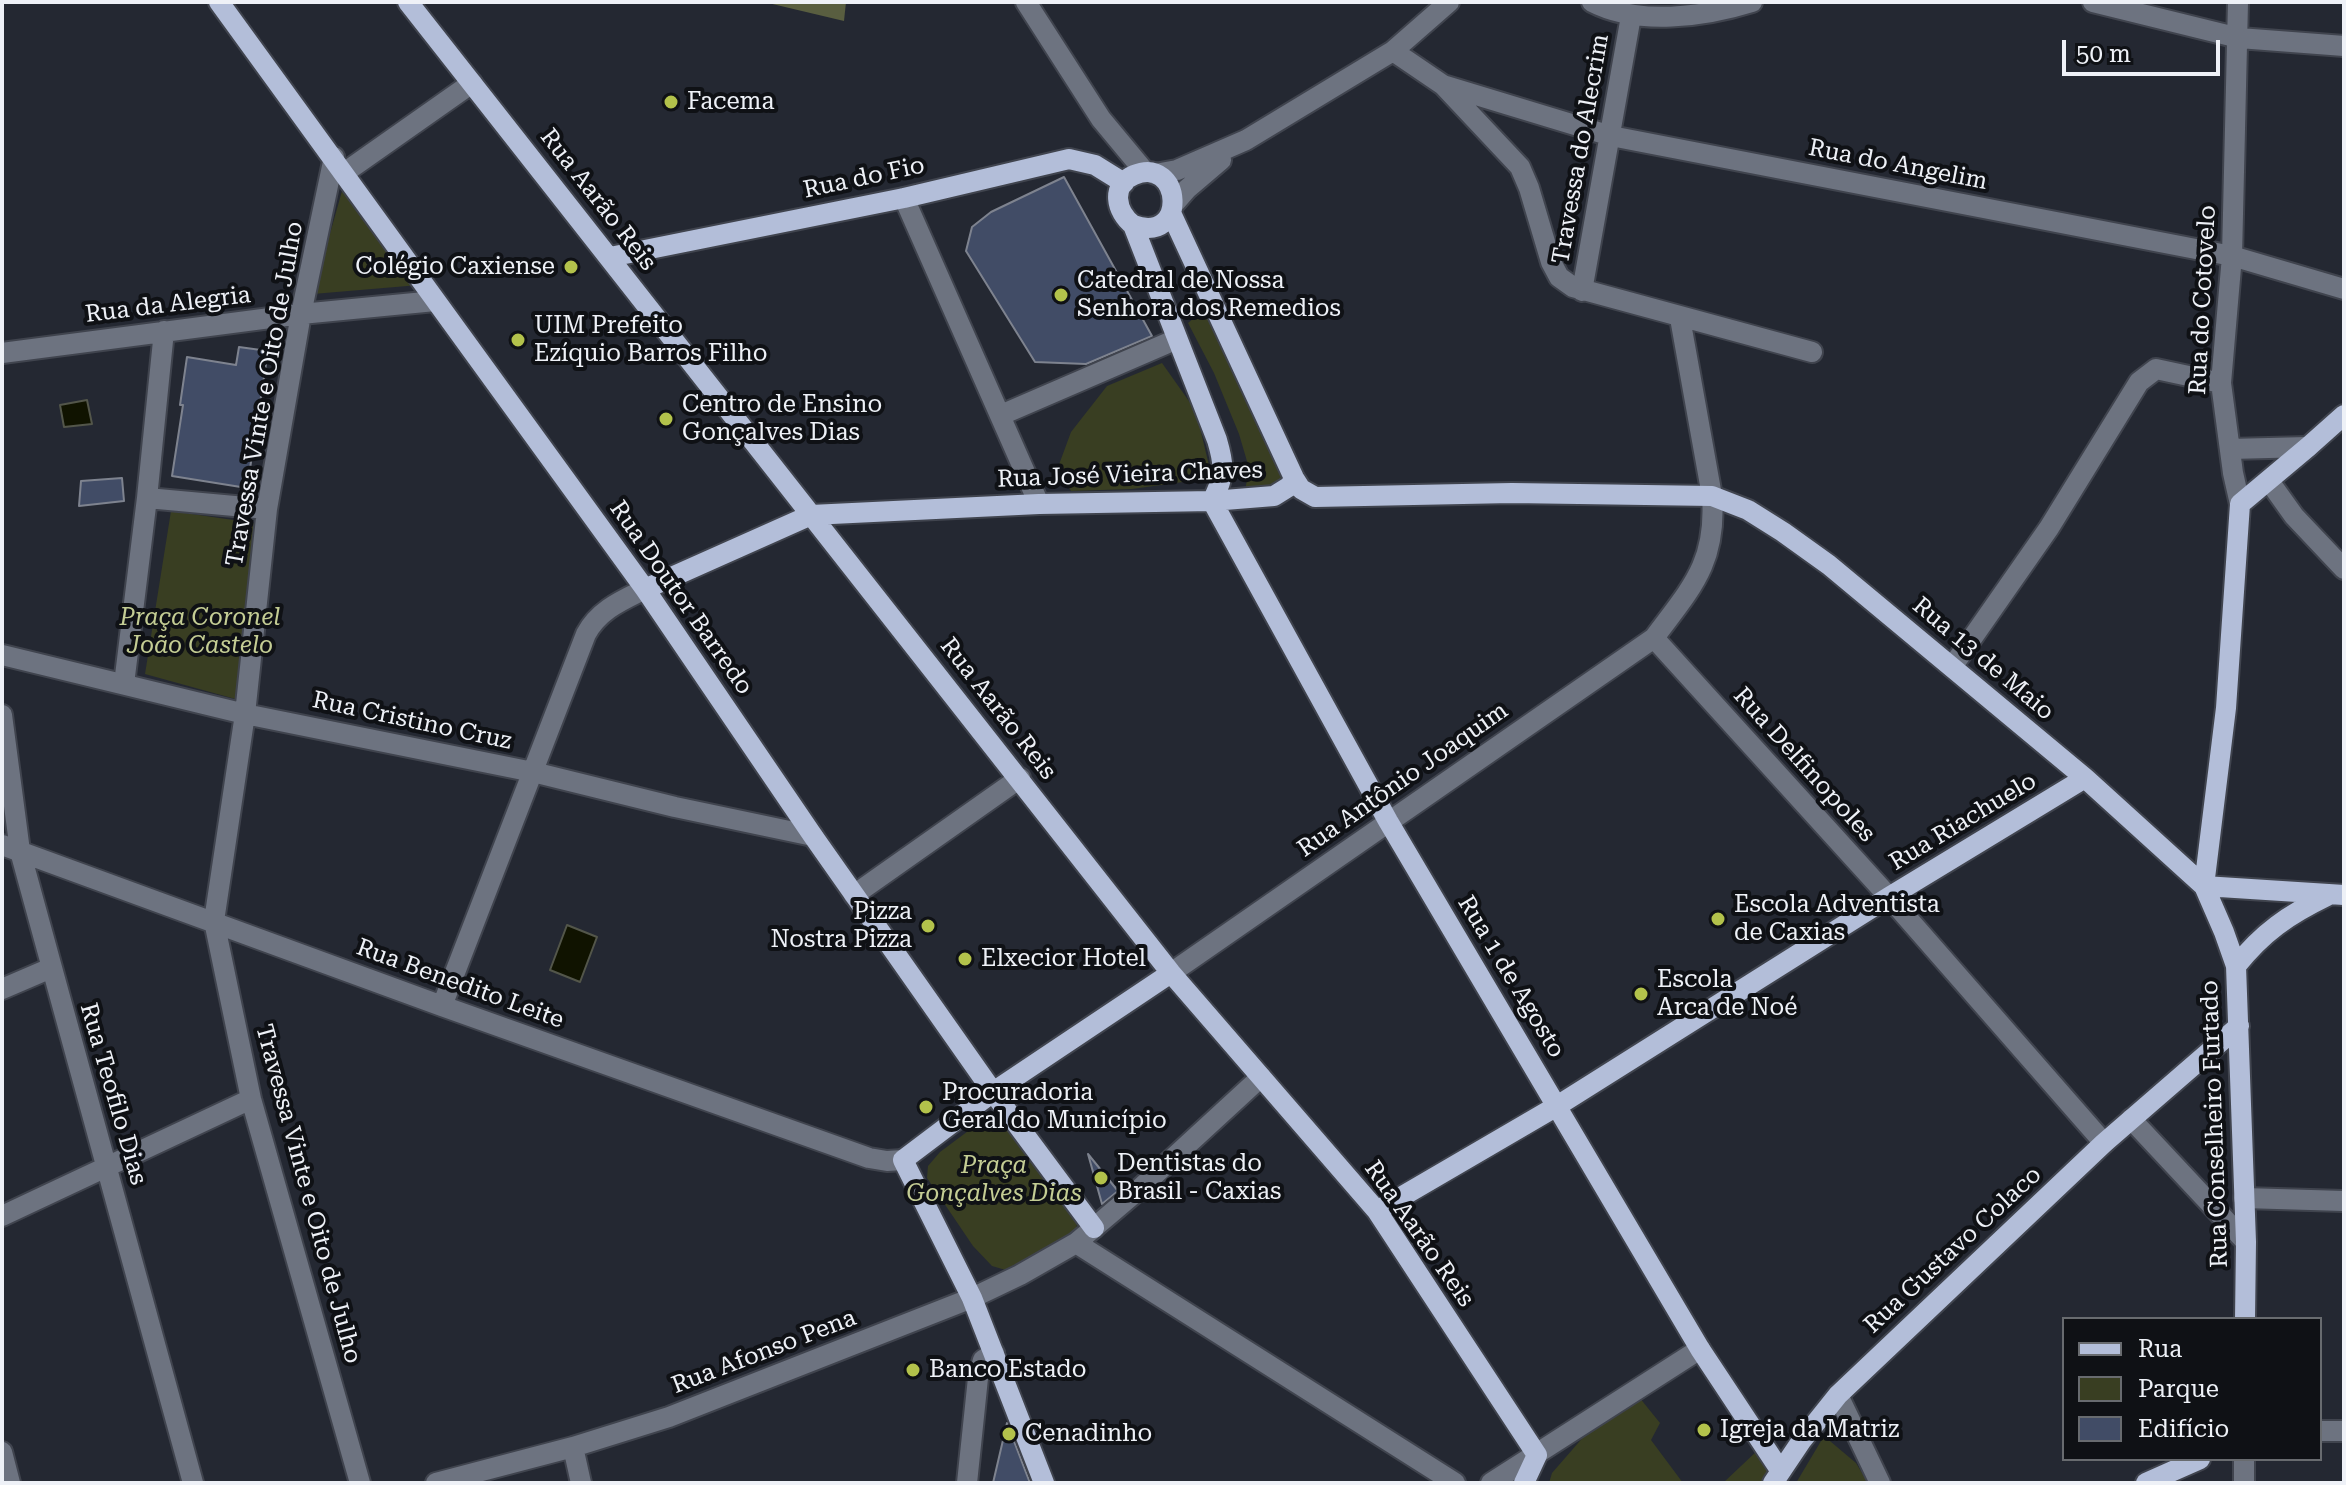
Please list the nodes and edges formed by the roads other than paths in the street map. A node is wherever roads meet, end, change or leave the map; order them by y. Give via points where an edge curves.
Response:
1 (219, 2) edge
2 (408, 2) edge
3 (1026, 2) edge
4 (1449, 2) edge
5 (1592, 2) edge
6 (1752, 2) edge
7 (2093, 2) edge
8 (2238, 2) edge
9 (1631, 16) junction
10 (2239, 38) junction
11 (2344, 46) edge
12 (1393, 51) junction
13 (472, 83) junction
14 (1443, 85) junction
15 (1611, 136) junction
16 (1246, 140) junction
17 (339, 165) junction
18 (1138, 177) junction
19 (904, 198) junction
20 (1172, 209) junction
21 (1133, 225) junction
22 (2232, 256) junction
23 (610, 257) junction
24 (2344, 289) edge
25 (1582, 291) junction
26 (435, 301) junction
27 (301, 314) junction
28 (1680, 318) junction
29 (164, 331) junction
30 (1177, 339) junction
31 (1812, 352) dead end
32 (2, 353) edge
33 (2221, 383) junction
34 (1001, 415) junction
35 (2344, 415) edge
36 (2308, 447) junction
37 (2230, 449) junction
38 (1294, 478) junction
39 (2269, 481) junction
40 (1712, 496) junction
41 (147, 498) junction
42 (1212, 501) junction
43 (1039, 504) junction
44 (2240, 504) junction
45 (267, 509) junction
46 (811, 515) junction
47 (2344, 569) edge
48 (645, 589) junction
49 (1654, 638) junction
50 (2, 655) edge
51 (1952, 667) junction
52 (124, 684) junction
53 (245, 714) junction
54 (2, 715) edge
55 (533, 772) junction
56 (1020, 778) junction
57 (2085, 778) junction
58 (1388, 821) junction
59 (813, 836) junction
60 (11, 848) edge
61 (2204, 886) junction
62 (854, 895) junction
63 (2338, 895) edge
64 (1889, 897) junction
65 (214, 921) junction
66 (2236, 966) junction
67 (51, 968) junction
68 (1171, 973) junction
69 (2, 989) edge
70 (442, 1006) junction
71 (2239, 1026) junction
72 (1261, 1077) junction
73 (993, 1092) junction
74 (251, 1099) junction
75 (1557, 1106) junction
76 (2131, 1119) junction
77 (2104, 1143) junction
78 (903, 1160) junction
79 (107, 1167) junction
80 (2244, 1198) junction
81 (2344, 1201) edge
82 (1377, 1211) junction
83 (2, 1216) edge
84 (1094, 1228) junction
85 (2246, 1242) junction
86 (1076, 1243) junction
87 (972, 1298) junction
88 (2245, 1317) edge
89 (1700, 1349) junction
90 (994, 1353) junction
91 (1838, 1395) junction
92 (2322, 1431) edge
93 (2344, 1431) edge
94 (573, 1447) junction
95 (2, 1452) edge
96 (1537, 1455) junction
97 (2196, 1461) edge
98 (2244, 1461) edge
99 (1776, 1476) edge
100 (10, 1483) edge
101 (193, 1483) edge
102 (360, 1483) edge
103 (436, 1483) edge
104 (581, 1483) edge
105 (967, 1483) edge
106 (1044, 1483) edge
107 (1455, 1483) edge
108 (1491, 1483) edge
109 (1524, 1483) edge
110 (1880, 1483) edge
111 (2146, 1483) edge
112 (2244, 1483) edge

1 - 17 main road, Rua Doutor Barredo
2 - 13 main road, Rua Aarão Reis
3 - 18 street
4 - 12 street
5 - 9 street
6 - 9 street via 1697,15
7 - 10 street
8 - 10 street, Rua do Cotovelo
9 - 15 street, Travessa do Alecrim
10 - 11 street
10 - 22 street, Rua do Cotovelo
12 - 14 street
12 - 16 street
13 - 17 street
13 - 23 main road, Rua Aarão Reis
14 - 15 street, Rua do Angelim
14 - 25 street via 1520,167 1551,262 1559,277
15 - 22 street, Rua do Angelim
15 - 25 street, Travessa do Alecrim
16 - 18 street via 1177,170
16 - 20 street via 1201,176
17 - 26 main road, Rua Doutor Barredo
17 - 27 street, Travessa Vinte e Oito de Julho
18 - 19 main road, Rua do Fio via 1069,159
18 - 20 main road via 1163,178 1173,195
18 - 21 main road via 1118,195 1118,204
19 - 23 main road, Rua do Fio
19 - 34 street
20 - 21 main road via 1150,228
20 - 38 main road
21 - 30 main road
22 - 24 street, Rua do Angelim
22 - 33 street, Rua do Cotovelo
23 - 46 main road, Rua Aarão Reis
25 - 28 street
26 - 27 street, Rua da Alegria
26 - 48 main road, Rua Doutor Barredo
27 - 29 street, Rua da Alegria
27 - 45 street, Travessa Vinte e Oito de Julho
28 - 31 street
28 - 40 street, Rua Antônio Joaquim
29 - 32 street, Rua da Alegria
29 - 41 street
30 - 34 street
30 - 42 main road via 1224,465
33 - 37 street, Rua do Cotovelo
33 - 51 street via 2156,369 2139,382 2049,528
34 - 43 street
35 - 36 main road
36 - 37 street
36 - 39 main road
37 - 44 street, Rua do Cotovelo
38 - 40 main road, Rua José Vieira Chaves via 1315,497
38 - 42 main road, Rua José Vieira Chaves via 1274,496
39 - 44 main road
39 - 47 street
40 - 49 street, Rua Antônio Joaquim via 1714,524 1705,560
40 - 51 main road, Rua 13 de Maio via 1783,532
41 - 45 street
41 - 52 street
42 - 43 main road, Rua José Vieira Chaves
42 - 58 main road, Rua 1 de Agosto
43 - 46 main road, Rua José Vieira Chaves
44 - 61 main road, Rua do Cotovelo via 2226,708
45 - 53 street, Travessa Vinte e Oito de Julho
46 - 48 main road, Rua José Vieira Chaves
46 - 56 main road, Rua Aarão Reis
48 - 55 street via 593,622
48 - 59 main road, Rua Doutor Barredo
49 - 58 street, Rua Antônio Joaquim
49 - 64 street, Rua Delfinopoles
50 - 52 street, Rua Cristino Cruz
51 - 57 main road, Rua 13 de Maio
52 - 53 street, Rua Cristino Cruz
53 - 55 street, Rua Cristino Cruz
53 - 65 street, Travessa Vinte e Oito de Julho
54 - 60 street, Rua Teofilo Dias
55 - 59 street, Rua Cristino Cruz
55 - 70 street
56 - 62 street
56 - 68 main road, Rua Aarão Reis
57 - 61 main road, Rua 13 de Maio
57 - 64 main road, Rua Riachuelo
58 - 68 street, Rua Antônio Joaquim
58 - 75 main road, Rua 1 de Agosto
59 - 62 main road, Rua Doutor Barredo
60 - 65 street, Rua Benedito Leite
60 - 67 street, Rua Teofilo Dias
61 - 63 main road
61 - 66 main road, Rua Conselheiro Furtado
62 - 73 main road, Rua Doutor Barredo
63 - 66 main road via 2304,907 2267,931
64 - 75 main road, Rua Riachuelo
64 - 77 street, Rua Delfinopoles
65 - 70 street, Rua Benedito Leite
65 - 74 street, Travessa Vinte e Oito de Julho
66 - 71 main road, Rua Conselheiro Furtado
67 - 69 street
67 - 79 street, Rua Teofilo Dias
68 - 72 main road, Rua Aarão Reis
68 - 73 main road, Rua Antônio Joaquim
70 - 78 street, Rua Benedito Leite via 869,1158
71 - 76 main road, Rua Gustavo Colaco
71 - 80 main road, Rua Conselheiro Furtado
72 - 82 main road, Rua Aarão Reis
72 - 84 street, Rua Afonso Pena
73 - 78 main road, Rua Antônio Joaquim
73 - 84 main road, Rua Doutor Barredo
74 - 79 street
74 - 102 street, Travessa Vinte e Oito de Julho
75 - 82 main road, Rua Riachuelo
75 - 89 main road, Rua 1 de Agosto
76 - 77 main road, Rua Gustavo Colaco
76 - 85 street
77 - 91 main road, Rua Gustavo Colaco
78 - 87 main road
79 - 83 street
79 - 101 street, Rua Teofilo Dias
80 - 81 street
80 - 85 main road, Rua Conselheiro Furtado
82 - 96 main road, Rua Aarão Reis
84 - 86 street, Rua Afonso Pena
85 - 88 main road, Rua Conselheiro Furtado
86 - 87 street, Rua Afonso Pena
86 - 107 street
87 - 90 main road
87 - 94 street, Rua Afonso Pena via 717,1400
89 - 96 street
89 - 99 main road, Rua 1 de Agosto
90 - 105 street via 983,1360 978,1378
90 - 106 main road
91 - 99 main road, Rua Gustavo Colaco
91 - 110 street
92 - 93 street
94 - 103 street, Rua Afonso Pena
94 - 104 street
95 - 100 street
96 - 108 street
96 - 109 main road
97 - 111 main road
98 - 112 street

